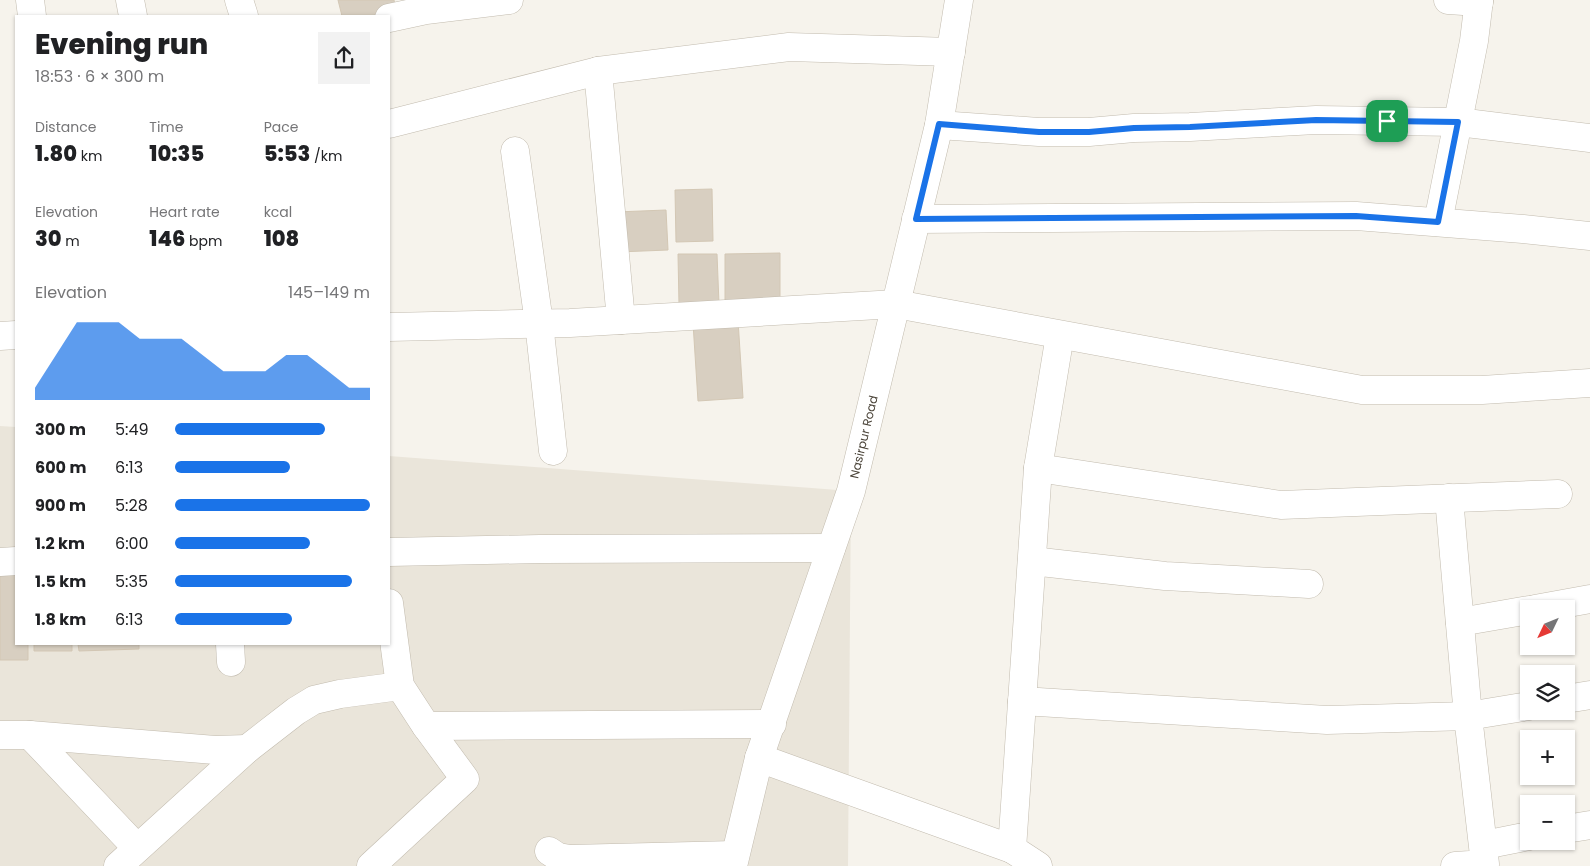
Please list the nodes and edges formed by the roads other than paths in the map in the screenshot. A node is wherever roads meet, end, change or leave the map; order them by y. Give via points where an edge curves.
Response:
1 (30, 0) edge
2 (130, 0) edge
3 (239, 0) edge
4 (509, 0) edge
5 (960, 0) edge
6 (1448, 0) edge
7 (1479, 1) edge
8 (32, 15) edge
9 (133, 15) edge
10 (244, 15) edge
11 (390, 18) edge
12 (951, 52) junction
13 (598, 71) junction
14 (1458, 122) junction
15 (390, 124) edge
16 (939, 124) junction
17 (1590, 138) edge
18 (515, 151) dead end
19 (916, 219) junction
20 (1438, 222) junction
21 (1590, 236) edge
22 (896, 304) junction
23 (621, 320) junction
24 (539, 323) junction
25 (390, 327) edge
26 (15, 335) edge
27 (1060, 335) junction
28 (0, 336) edge
29 (1590, 383) edge
30 (553, 451) dead end
31 (1038, 468) junction
32 (1558, 494) dead end
33 (1449, 498) junction
34 (831, 548) junction
35 (390, 552) edge
36 (15, 561) edge
37 (1032, 561) junction
38 (0, 562) edge
39 (1309, 584) dead end
40 (1590, 599) edge
41 (1575, 602) edge
42 (390, 611) edge
43 (1520, 612) edge
44 (1460, 622) junction
45 (400, 686) junction
46 (1590, 695) edge
47 (1575, 698) edge
48 (1022, 701) junction
49 (1520, 707) edge
50 (1468, 716) junction
51 (772, 724) junction
52 (426, 726) junction
53 (0, 735) edge
54 (30, 735) junction
55 (247, 749) junction
56 (759, 758) junction
57 (1590, 824) edge
58 (1575, 827) edge
59 (1520, 838) edge
60 (1484, 845) junction
61 (127, 857) edge
62 (1012, 858) edge
63 (562, 859) edge
64 (734, 861) edge
65 (371, 866) edge
66 (1038, 866) edge
67 (1455, 866) edge

1 - 8 street
2 - 9 street
3 - 10 street
4 - 11 street
5 - 12 street, Nasirpur Road
6 - 7 street
7 - 14 street
12 - 13 street via 788,47
12 - 16 street, Nasirpur Road
13 - 15 street
13 - 23 street
14 - 16 street via 1316,120 1089,132
14 - 17 street
14 - 20 street
16 - 19 street, Nasirpur Road
18 - 24 street
19 - 20 street via 1356,216
19 - 22 street, Nasirpur Road
20 - 21 street
22 - 23 street
22 - 27 street
22 - 34 street, Nasirpur Road via 851,490
23 - 24 street
24 - 25 street
24 - 30 street
26 - 28 street
27 - 29 street via 1362,390 1482,390
27 - 31 street
31 - 33 street via 1281,506
31 - 37 street
32 - 33 street
33 - 44 street
34 - 35 street
34 - 51 street, Nasirpur Road
36 - 38 street
37 - 39 street via 1165,576
37 - 48 street
40 - 41 street
42 - 45 street
43 - 44 street
44 - 50 street
45 - 52 street
45 - 55 street via 314,700 296,710
46 - 47 street
48 - 50 street via 1327,720
48 - 62 street
49 - 50 street
50 - 60 street
51 - 52 street
51 - 56 street, Nasirpur Road
52 - 65 street via 465,780
53 - 54 street
54 - 55 street via 215,750
54 - 61 street
55 - 61 street
56 - 62 street
56 - 64 street, Nasirpur Road
57 - 58 street
59 - 60 street
60 - 67 street via 1485,864
62 - 66 street
63 - 64 street

